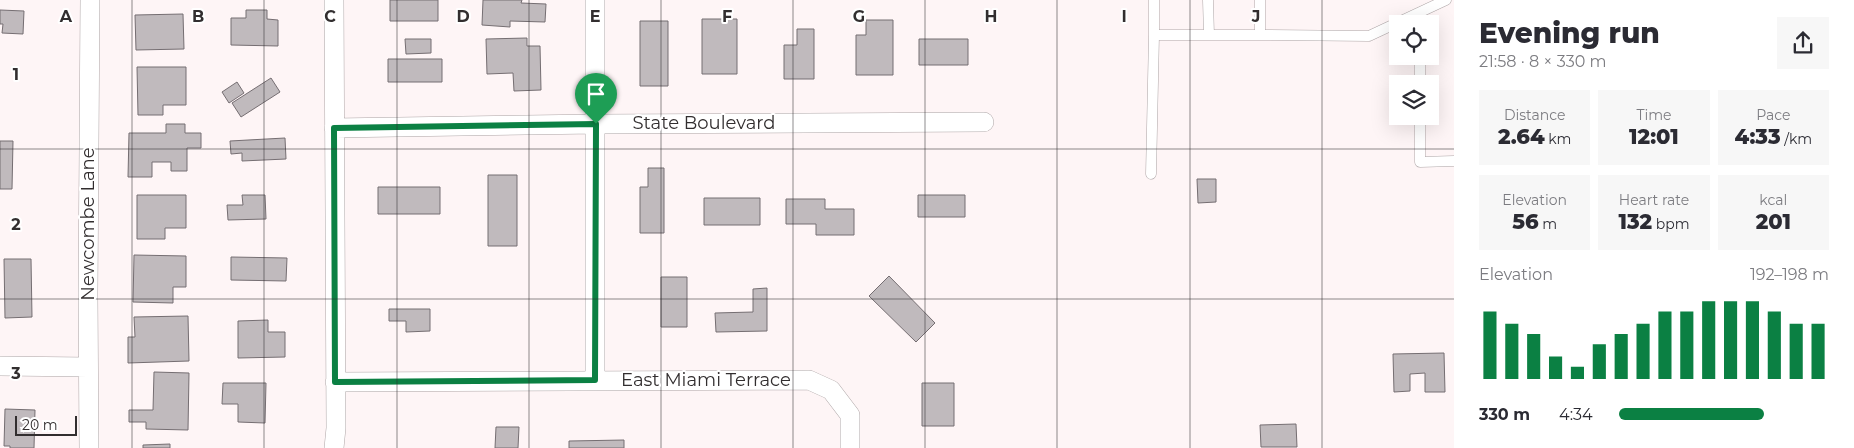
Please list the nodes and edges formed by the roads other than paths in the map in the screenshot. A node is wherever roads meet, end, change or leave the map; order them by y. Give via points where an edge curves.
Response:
1 (90, 0) edge
2 (334, 0) edge
3 (595, 0) edge
4 (1154, 0) edge
5 (1208, 0) edge
6 (1260, 0) edge
7 (1446, 0) edge
8 (1419, 12) joint
9 (1154, 35) junction
10 (1209, 35) junction
11 (1260, 35) junction
12 (984, 122) dead end
13 (596, 124) junction
14 (1420, 125) edge
15 (334, 128) junction
16 (1454, 161) edge
17 (1151, 174) dead end
18 (0, 366) edge
19 (88, 367) junction
20 (595, 380) junction
21 (335, 382) junction
22 (89, 448) edge
23 (334, 448) edge
24 (850, 448) edge

1 - 19 street, Newcombe Lane
2 - 15 street
3 - 13 street
4 - 9 lane
5 - 10 lane
6 - 11 lane
7 - 8 lane
8 - 11 lane via 1368,36
9 - 10 lane
9 - 17 lane
10 - 11 lane
12 - 13 street, State Boulevard
13 - 15 street, State Boulevard
13 - 20 street
14 - 16 lane via 1420,162
15 - 21 street
18 - 19 street
19 - 22 street, Newcombe Lane
20 - 21 street, East Miami Terrace
20 - 24 street, East Miami Terrace via 810,380 831,390 850,415
21 - 23 street

